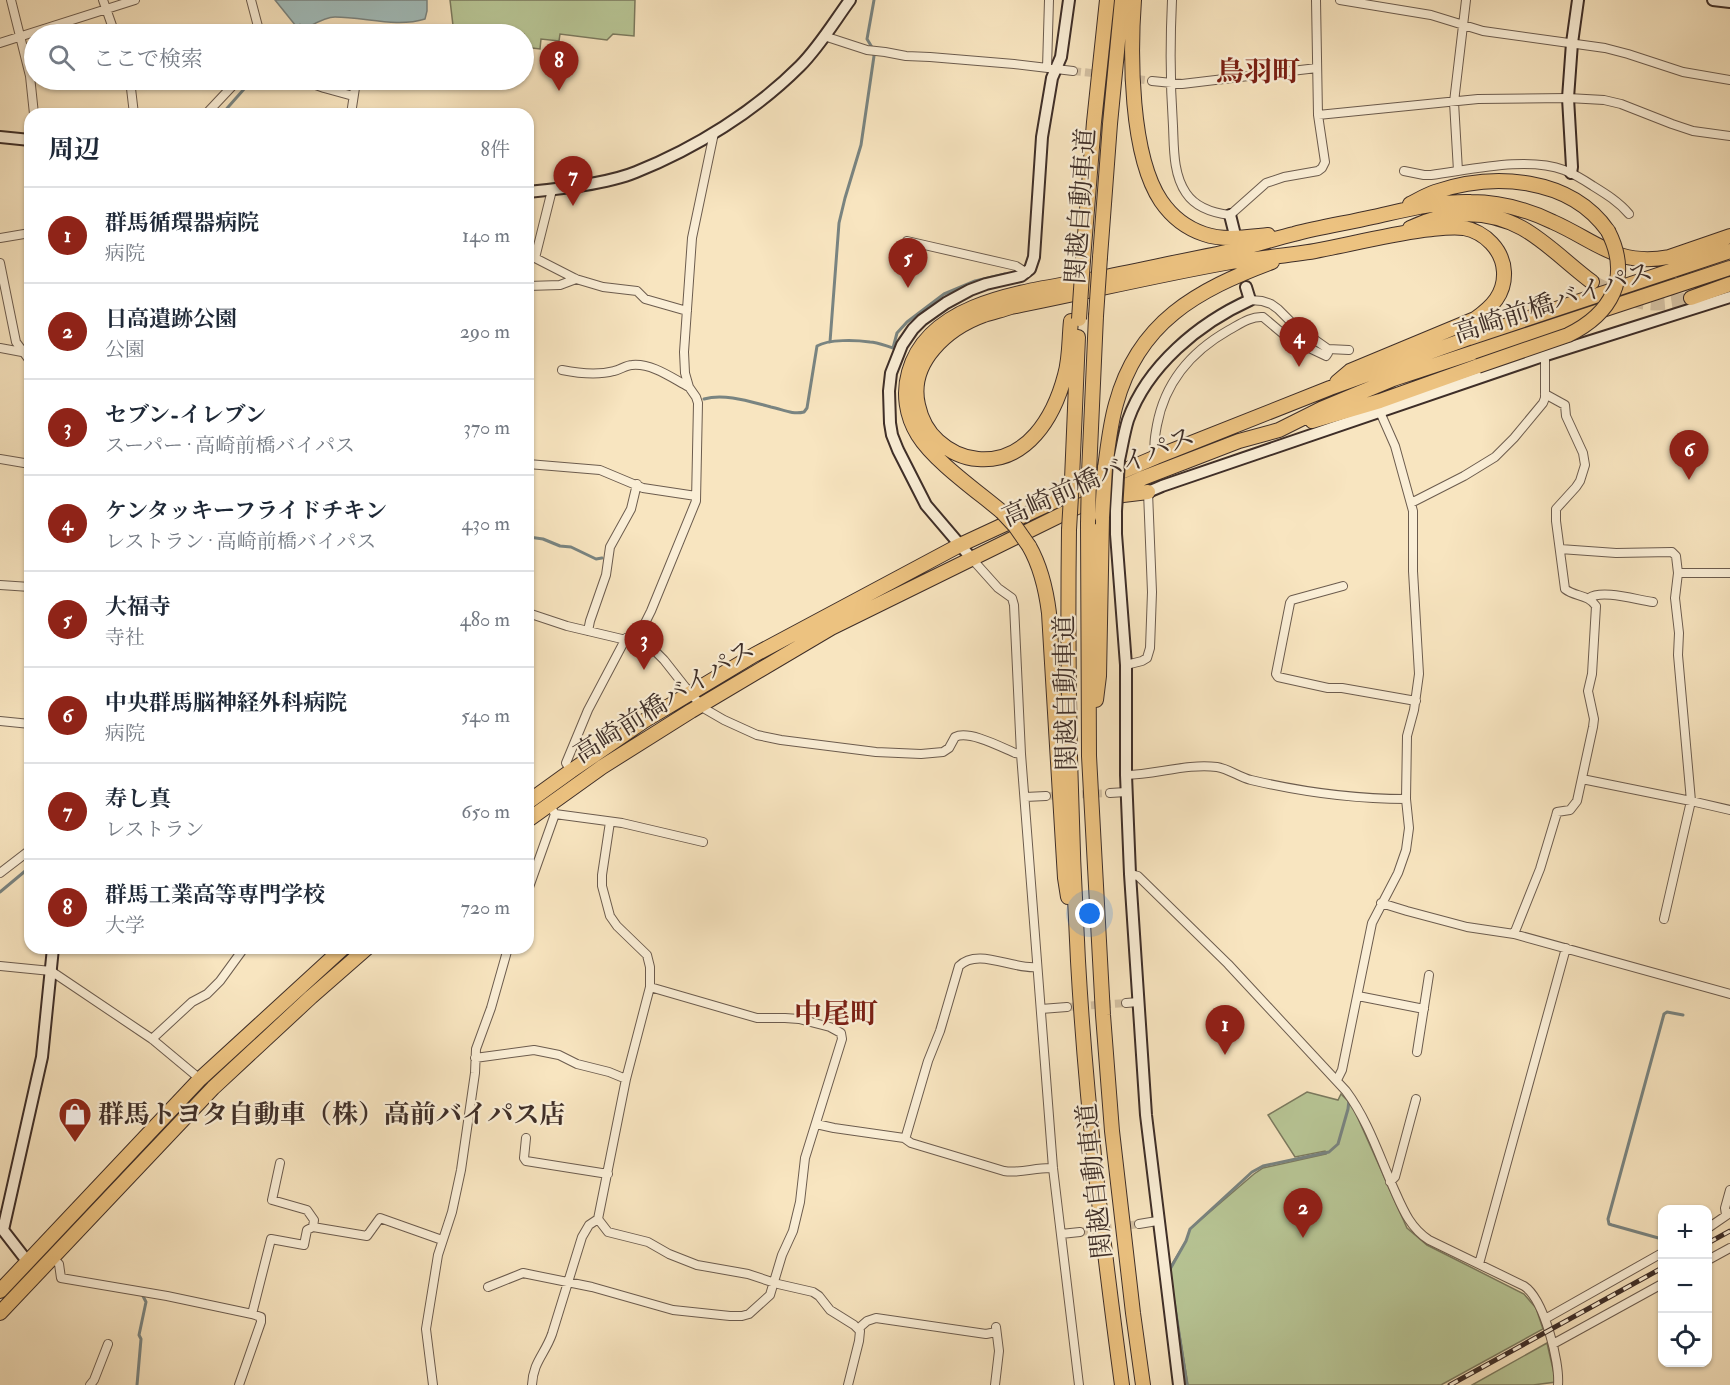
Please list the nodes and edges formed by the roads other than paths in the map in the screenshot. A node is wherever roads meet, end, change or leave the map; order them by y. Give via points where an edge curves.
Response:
1 (11, 0) edge
2 (103, 0) edge
3 (135, 0) edge
4 (251, 0) edge
5 (850, 0) edge
6 (1049, 0) edge
7 (1069, 0) edge
8 (1107, 0) edge
9 (1122, 0) edge
10 (1134, 0) edge
11 (1172, 0) edge
12 (1316, 0) edge
13 (1340, 0) edge
14 (1466, 0) edge
15 (1578, 0) edge
16 (1713, 0) edge
17 (1730, 2) edge
18 (107, 9) junction
19 (59, 24) edge
20 (112, 24) edge
21 (257, 24) edge
22 (1462, 26) junction
23 (24, 35) edge
24 (20, 36) junction
25 (824, 36) junction
26 (0, 43) edge
27 (1572, 43) junction
28 (24, 52) edge
29 (1052, 68) junction
30 (1317, 68) junction
31 (1073, 71) tunnel mouth
32 (1730, 80) edge
33 (1152, 81) tunnel mouth
34 (1170, 84) junction
35 (31, 90) edge
36 (131, 90) edge
37 (229, 90) edge
38 (331, 90) edge
39 (354, 90) edge
40 (353, 96) junction
41 (1568, 98) junction
42 (1454, 102) junction
43 (33, 108) edge
44 (133, 108) edge
45 (212, 108) edge
46 (352, 108) edge
47 (1318, 115) junction
48 (714, 133) junction
49 (1730, 136) edge
50 (0, 137) edge
51 (24, 139) edge
52 (1404, 171) dead end
53 (1458, 171) junction
54 (1571, 173) junction
55 (552, 190) junction
56 (534, 192) edge
57 (1395, 212) junction
58 (1629, 214) dead end
59 (1230, 215) junction
60 (1234, 231) dead end
61 (1399, 233) junction
62 (24, 234) edge
63 (1294, 234) junction
64 (1730, 236) edge
65 (0, 238) edge
66 (907, 241) dead end
67 (1730, 251) edge
68 (1290, 255) junction
69 (0, 263) edge
70 (1730, 268) edge
71 (1027, 273) junction
72 (576, 279) junction
73 (1592, 282) tunnel mouth
74 (1730, 284) edge
75 (534, 286) edge
76 (1246, 287) dead end
77 (1730, 297) edge
78 (1691, 298) tunnel mouth
79 (1250, 300) junction
80 (687, 311) junction
81 (1075, 320) junction
82 (1192, 335) junction
83 (0, 348) edge
84 (24, 348) edge
85 (1200, 349) junction
86 (1328, 349) junction
87 (24, 350) edge
88 (1349, 350) dead end
89 (1543, 356) junction
90 (562, 370) dead end
91 (689, 387) junction
92 (1330, 388) junction
93 (1545, 394) junction
94 (1380, 412) junction
95 (1279, 430) junction
96 (1156, 457) junction
97 (0, 459) edge
98 (24, 463) edge
99 (534, 464) edge
100 (637, 484) junction
101 (1148, 492) junction
102 (696, 496) junction
103 (1411, 503) junction
104 (1075, 508) junction
105 (960, 545) junction
106 (1560, 549) junction
107 (972, 559) junction
108 (1678, 573) junction
109 (1730, 573) edge
110 (0, 585) edge
111 (1343, 586) dead end
112 (24, 587) edge
113 (1589, 598) junction
114 (1653, 602) dead end
115 (534, 616) edge
116 (588, 631) junction
117 (626, 639) junction
118 (637, 639) junction
119 (1126, 665) junction
120 (690, 693) junction
121 (1416, 701) junction
122 (701, 705) junction
123 (0, 721) edge
124 (24, 723) edge
125 (1021, 754) junction
126 (1089, 756) junction
127 (571, 771) junction
128 (1126, 775) junction
129 (1582, 779) junction
130 (1126, 792) junction
131 (1110, 793) tunnel mouth
132 (1046, 796) tunnel mouth
133 (1025, 797) junction
134 (534, 798) edge
135 (1406, 799) junction
136 (1691, 801) junction
137 (552, 809) junction
138 (1730, 810) edge
139 (534, 817) edge
140 (610, 822) junction
141 (703, 842) dead end
142 (24, 855) edge
143 (534, 870) edge
144 (0, 873) edge
145 (1130, 874) junction
146 (1381, 903) junction
147 (1664, 919) dead end
148 (1514, 934) junction
149 (1566, 948) junction
150 (52, 954) edge
151 (240, 954) edge
152 (336, 954) edge
153 (360, 954) edge
154 (506, 954) edge
155 (1078, 962) junction
156 (0, 966) edge
157 (1037, 967) junction
158 (51, 971) junction
159 (1429, 975) dead end
160 (650, 987) junction
161 (1730, 994) edge
162 (1358, 996) junction
163 (1126, 1002) tunnel mouth
164 (1138, 1002) junction
165 (1067, 1007) tunnel mouth
166 (1041, 1009) junction
167 (1424, 1009) junction
168 (152, 1039) junction
169 (1417, 1052) dead end
170 (475, 1058) junction
171 (200, 1079) junction
172 (627, 1079) junction
173 (1337, 1080) junction
174 (1416, 1099) dead end
175 (816, 1124) junction
176 (526, 1138) dead end
177 (904, 1138) junction
178 (280, 1162) dead end
179 (1053, 1168) junction
180 (608, 1174) junction
181 (1390, 1182) junction
182 (1730, 1190) edge
183 (1728, 1214) edge
184 (597, 1219) junction
185 (1157, 1221) junction
186 (1139, 1224) tunnel mouth
187 (1712, 1225) edge
188 (313, 1227) junction
189 (1080, 1232) tunnel mouth
190 (1061, 1234) junction
191 (442, 1240) junction
192 (1730, 1248) edge
193 (1658, 1255) edge
194 (52, 1257) junction
195 (1709, 1259) edge
196 (27, 1261) junction
197 (1479, 1264) junction
198 (569, 1282) junction
199 (774, 1282) junction
200 (1658, 1286) edge
201 (488, 1287) dead end
202 (0, 1291) edge
203 (0, 1313) edge
204 (252, 1314) junction
205 (1545, 1319) junction
206 (859, 1328) junction
207 (108, 1344) dead end
208 (1553, 1344) junction
209 (90, 1385) edge
210 (239, 1385) edge
211 (433, 1385) edge
212 (532, 1385) edge
213 (848, 1385) edge
214 (995, 1385) edge
215 (1078, 1385) edge
216 (1122, 1385) edge
217 (1143, 1385) edge
218 (1179, 1385) edge
219 (1558, 1385) edge

1 - 24 street
2 - 18 street
3 - 18 street
4 - 21 street
5 - 25 street
6 - 29 street
7 - 29 street via 1061,57
8 - 81 highway, 関越自動車道, bridge
9 - 126 highway, 関越自動車道, bridge via 1100,257 1089,473
10 - 63 highway via 1131,57 1135,109 1149,176 1162,202 1179,222 1209,236
11 - 34 street
12 - 30 street
13 - 22 street via 1431,15
14 - 22 street
15 - 27 street
16 - 17 street
18 - 19 street
18 - 20 street
22 - 27 street
22 - 42 street
23 - 24 street
24 - 26 street
24 - 28 street
25 - 29 street via 867,50 906,56
25 - 48 street via 802,65
27 - 32 street
27 - 41 street
29 - 31 street
29 - 71 street via 1042,137 1034,257
30 - 34 street
30 - 47 street
33 - 34 street
34 - 59 street via 1176,169 1182,186 1199,207
35 - 43 street
36 - 44 street
37 - 45 street
38 - 40 street
39 - 40 street
40 - 46 street
41 - 42 street
41 - 49 street via 1604,100 1682,128
41 - 54 street
42 - 47 street
42 - 53 street
47 - 59 street via 1325,162 1322,168 1266,183
48 - 55 street via 635,173
48 - 80 street via 692,238
50 - 51 street
52 - 53 street via 1424,175
53 - 54 street via 1524,164
54 - 58 street via 1612,198
55 - 56 street
55 - 72 street via 535,258
57 - 63 highway
57 - 64 highway via 1457,202 1510,207 1553,222 1611,253 1637,259 1669,257
57 - 95 highway, bridge via 1434,192 1464,185 1523,182 1553,190 1581,204 1608,231 1617,254 1618,277 1599,315 1568,335 1380,401
59 - 60 street
61 - 68 highway
61 - 73 highway via 1446,215 1496,218 1524,229
61 - 92 highway via 1456,227 1481,235 1500,253 1504,270 1501,292 1489,309 1475,319 1350,371
62 - 65 street
63 - 155 highway, bridge via 1233,251 1001,298 962,312 924,341 908,375 908,412 927,448 1015,526 1040,570 1049,613 1065,878
66 - 71 street via 1016,266
67 - 92 highway, 高崎前橋バイパス
68 - 81 highway via 1225,263 1022,305 964,324 933,349 919,375 917,402 933,437 949,450 975,459 996,459 1021,449 1040,429 1055,404 1065,376
68 - 126 highway, bridge via 1208,289 1175,312 1151,336 1129,369 1110,432 1105,468 1099,676
69 - 84 street via 16,342
70 - 95 highway, 高崎前橋バイパス via 1394,379
71 - 105 street via 970,290 922,320 907,335 891,373 890,423 898,450 926,505
72 - 75 street via 561,285
72 - 80 street via 637,291 645,300
74 - 78 highway
76 - 79 street
77 - 89 street
79 - 82 street
79 - 86 street via 1271,304
80 - 91 street via 684,352
81 - 155 highway, 関越自動車道, bridge via 1068,699
82 - 85 street
82 - 119 street, bridge via 1159,368 1140,395 1126,426 1119,460 1116,534
83 - 87 street
85 - 86 street via 1260,316 1288,338 1314,351 1326,356
85 - 96 street via 1179,372 1160,411
86 - 88 street
89 - 93 street
89 - 94 street
90 - 91 street via 577,374 614,372 631,364 654,369
91 - 102 street via 698,403
92 - 96 highway, 高崎前橋バイパス
93 - 103 street via 1543,403 1504,450
93 - 106 street via 1565,405 1585,458 1580,480 1556,509
94 - 101 street
94 - 103 street via 1395,446
95 - 104 highway, 高崎前橋バイパス via 1239,441
96 - 105 highway, 高崎前橋バイパス
97 - 98 street
99 - 100 street via 600,470
100 - 102 street
100 - 116 street via 631,509 610,547
101 - 104 highway
101 - 119 street via 1150,648 1147,658
102 - 118 street
103 - 121 street via 1419,667
104 - 107 highway, 高崎前橋バイパス
105 - 107 street
105 - 120 highway, 高崎前橋バイパス
106 - 108 street via 1672,552
106 - 113 street via 1566,591
107 - 122 highway, 高崎前橋バイパス via 831,628
107 - 125 street via 1014,601
108 - 109 street
108 - 136 street via 1678,655
110 - 112 street
111 - 121 street via 1292,600 1276,674 1328,688
113 - 114 street via 1607,595
113 - 129 street via 1596,610 1588,691 1594,719
115 - 116 street
116 - 117 street
117 - 118 street
117 - 127 street via 583,721 566,763
118 - 120 street via 659,655
119 - 128 street
120 - 122 street
120 - 127 highway, 高崎前橋バイパス
121 - 135 street via 1407,736
122 - 125 street via 751,733 770,738 921,754 943,752 955,737 964,734
122 - 137 highway, 高崎前橋バイパス via 602,767
123 - 124 street
125 - 133 street
126 - 217 highway, 関越自動車道 via 1111,1120
127 - 134 highway, 高崎前橋バイパス
128 - 130 street
128 - 135 street via 1214,767 1245,779 1322,793
129 - 136 street
129 - 148 street via 1575,806 1557,813
130 - 131 street
130 - 145 street
132 - 133 street
133 - 157 street
135 - 146 street via 1406,850
136 - 138 street
136 - 147 street
137 - 139 highway, 高崎前橋バイパス
137 - 140 street
137 - 143 street
140 - 141 street
140 - 160 street via 602,886 610,916 648,955
142 - 144 street
145 - 164 street
145 - 173 street via 1138,876 1228,964
146 - 148 street via 1467,927
146 - 162 street via 1372,923
148 - 149 street
149 - 161 street
149 - 197 street
150 - 158 street
151 - 168 street via 207,994 192,1002
152 - 171 highway
153 - 194 highway via 213,1089
154 - 170 street
155 - 216 highway, 関越自動車道 via 1092,1132
156 - 158 street
157 - 166 street
157 - 177 street via 980,959 959,966
158 - 168 street
158 - 196 street via 42,1057 3,1230
159 - 167 street
160 - 172 street
160 - 175 street via 757,1018 791,1018 841,1033
162 - 167 street
162 - 173 street
163 - 164 street
164 - 185 street
165 - 166 street
166 - 179 street
167 - 169 street
168 - 171 street
170 - 172 street via 534,1050
170 - 191 street via 461,1170
171 - 196 highway
172 - 180 street
173 - 181 street via 1356,1107
174 - 181 street via 1395,1177
175 - 177 street
175 - 199 street via 805,1158 798,1213
176 - 180 street via 526,1161
177 - 179 street via 1004,1171
178 - 188 street via 272,1200 307,1210 314,1220
179 - 190 street
180 - 184 street
181 - 197 street via 1406,1217 1418,1232
182 - 183 street via 1725,1208
183 - 187 street
184 - 198 street via 582,1237
184 - 199 street via 608,1232 648,1242 688,1262
185 - 186 street
185 - 218 street
188 - 191 street via 367,1236 380,1218
188 - 204 street via 307,1230 303,1245 271,1239
189 - 190 street
190 - 215 street
191 - 211 street via 426,1329
192 - 195 street
193 - 205 street
194 - 203 highway
194 - 204 street via 59,1264 61,1278
196 - 202 highway
197 - 205 street via 1528,1288
198 - 199 street via 673,1310 742,1316 767,1298
198 - 201 street via 523,1273
198 - 212 street via 548,1347 536,1363
199 - 206 street via 813,1292 830,1310
200 - 208 street
204 - 210 street via 261,1317 261,1322
205 - 208 street
206 - 213 street
206 - 214 street via 876,1318 986,1334 996,1330 999,1351
207 - 209 street
208 - 219 street

